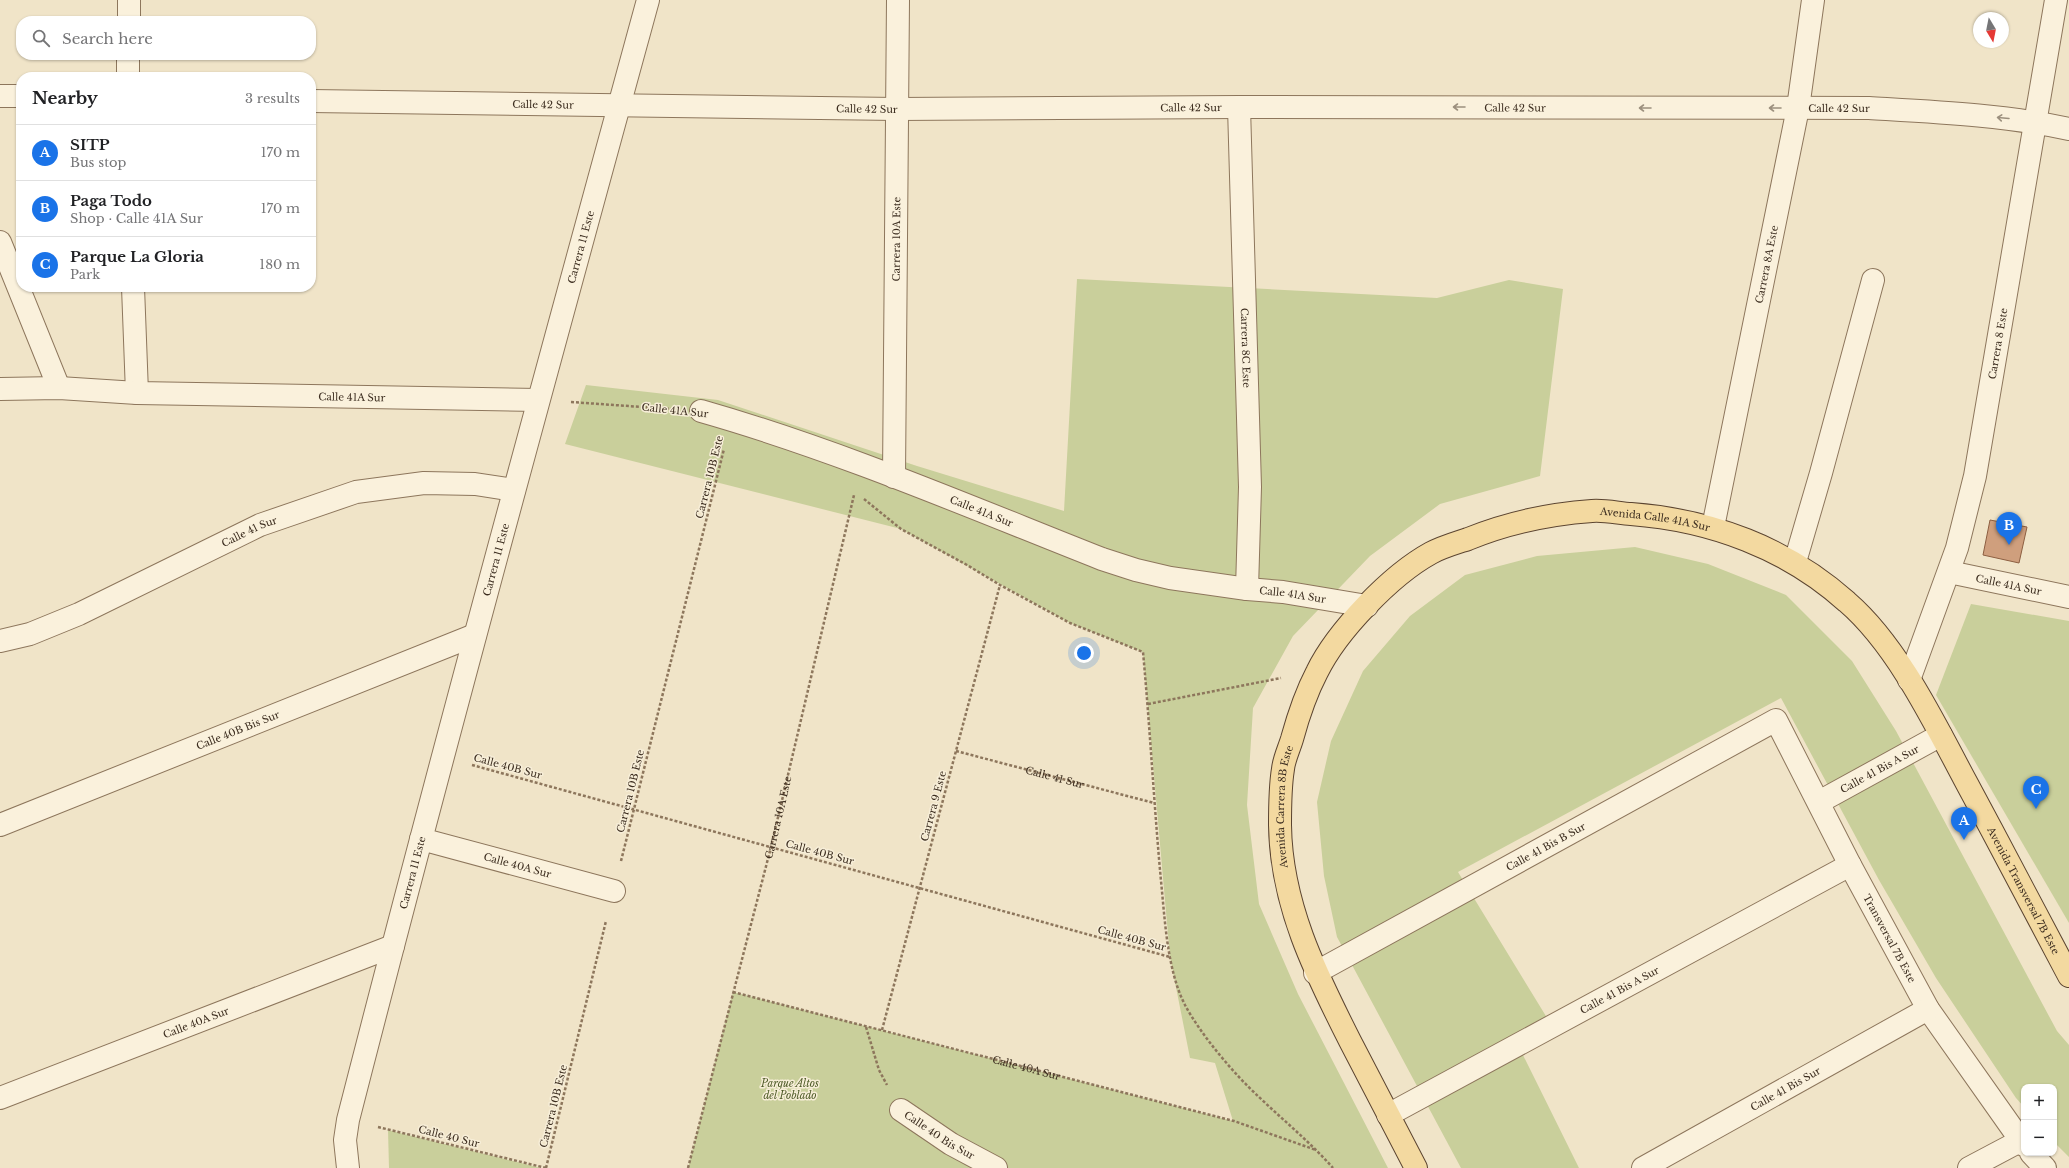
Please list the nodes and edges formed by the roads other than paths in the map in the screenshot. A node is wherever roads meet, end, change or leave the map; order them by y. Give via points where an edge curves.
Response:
1 (129, 0) edge
2 (648, 0) edge
3 (898, 0) edge
4 (1813, 0) edge
5 (2056, 0) edge
6 (129, 16) edge
7 (128, 60) edge
8 (128, 72) edge
9 (0, 96) edge
10 (16, 96) edge
11 (316, 101) edge
12 (618, 106) junction
13 (1239, 107) junction
14 (1798, 108) junction
15 (897, 109) junction
16 (2036, 122) junction
17 (2069, 129) edge
18 (0, 242) edge
19 (1873, 280) dead end
20 (16, 282) edge
21 (20, 292) edge
22 (133, 292) edge
23 (59, 388) junction
24 (0, 389) edge
25 (137, 393) junction
26 (538, 400) junction
27 (702, 411) road end
28 (894, 477) junction
29 (514, 490) junction
30 (1713, 527) junction
31 (1795, 562) junction
32 (1949, 572) junction
33 (1247, 589) junction
34 (2069, 597) edge
35 (1367, 606) junction
36 (475, 636) junction
37 (0, 642) edge
38 (1908, 680) junction
39 (1776, 720) joint
40 (1941, 735) junction
41 (1819, 802) junction
42 (0, 825) edge
43 (421, 839) junction
44 (1850, 865) junction
45 (614, 891) road end
46 (393, 946) junction
47 (1315, 973) junction
48 (2069, 976) edge
49 (1928, 1009) junction
50 (0, 1098) edge
51 (901, 1110) road end
52 (1388, 1115) junction
53 (2021, 1140) edge
54 (2021, 1148) edge
55 (2034, 1156) edge
56 (348, 1168) edge
57 (996, 1168) edge
58 (1416, 1168) edge
59 (1643, 1168) edge
60 (1969, 1168) edge
61 (2045, 1168) edge

1 - 6 street
2 - 12 street, Carrera 11 Este
3 - 15 street, Carrera 10A Este
4 - 14 street, Carrera 8A Este
5 - 16 street, Carrera 8 Este
7 - 8 street
9 - 10 street
11 - 12 street, Calle 42 Sur
12 - 15 street, Calle 42 Sur
12 - 26 street, Carrera 11 Este
14 -> 13 street, Calle 42 Sur
13 - 15 street, Calle 42 Sur
13 - 33 street, Carrera 8C Este via 1250,487
16 -> 14 street, Calle 42 Sur via 1909,110
14 - 30 street, Carrera 8A Este
15 - 28 street, Carrera 10A Este
16 - 17 street, Calle 42 Sur
16 - 32 street, Carrera 8 Este via 1976,476
18 - 20 street
19 - 31 street
21 - 23 street
22 - 25 street
23 - 24 street, Calle 41A Sur
23 - 25 street, Calle 41A Sur
25 - 26 street, Calle 41A Sur
26 - 29 street, Carrera 11 Este
27 - 28 street, Calle 41A Sur
28 - 33 street, Calle 41A Sur via 1136,570 1170,578
29 - 36 street, Carrera 11 Este
29 - 37 street, Calle 41 Sur via 475,484 424,483 356,492 260,525 79,614 30,634
30 - 31 main road, Avenida Calle 41A Sur via 1754,542
30 - 35 main road, Avenida Calle 41A Sur via 1657,516 1595,511 1533,519 1488,531 1432,553 1395,579
31 - 38 main road, Avenida Calle 41A Sur via 1852,605 1881,639
32 - 34 street, Calle 41A Sur
32 - 38 street, Carrera 8 Este
33 - 35 street, Calle 41A Sur via 1283,592
35 - 47 main road, Avenida Carrera 8B Este via 1339,638 1317,670 1283,768 1280,825 1283,875 1298,930
36 - 42 street, Calle 40B Bis Sur
36 - 43 street, Carrera 11 Este
38 - 40 main road, Avenida Transversal 7B Este
39 - 41 street, Transversal 7B Este
39 - 47 street, Calle 41 Bis B Sur
40 - 41 street, Calle 41 Bis A Sur
40 - 48 main road, Avenida Transversal 7B Este
41 - 44 street, Transversal 7B Este
43 - 45 street, Calle 40A Sur
43 - 46 street, Carrera 11 Este
44 - 49 street, Transversal 7B Este
44 - 52 street, Calle 41 Bis A Sur
46 - 50 street, Calle 40A Sur
46 - 56 street, Carrera 11 Este via 348,1120 345,1140
47 - 52 main road, Avenida Carrera 8B Este
49 - 53 street, Transversal 7B Este
49 - 59 street, Calle 41 Bis Sur
51 - 57 street, Calle 40 Bis Sur via 951,1144
52 - 58 main road, Avenida Carrera 8B Este
54 - 60 street
55 - 61 street, Transversal 7B Este

